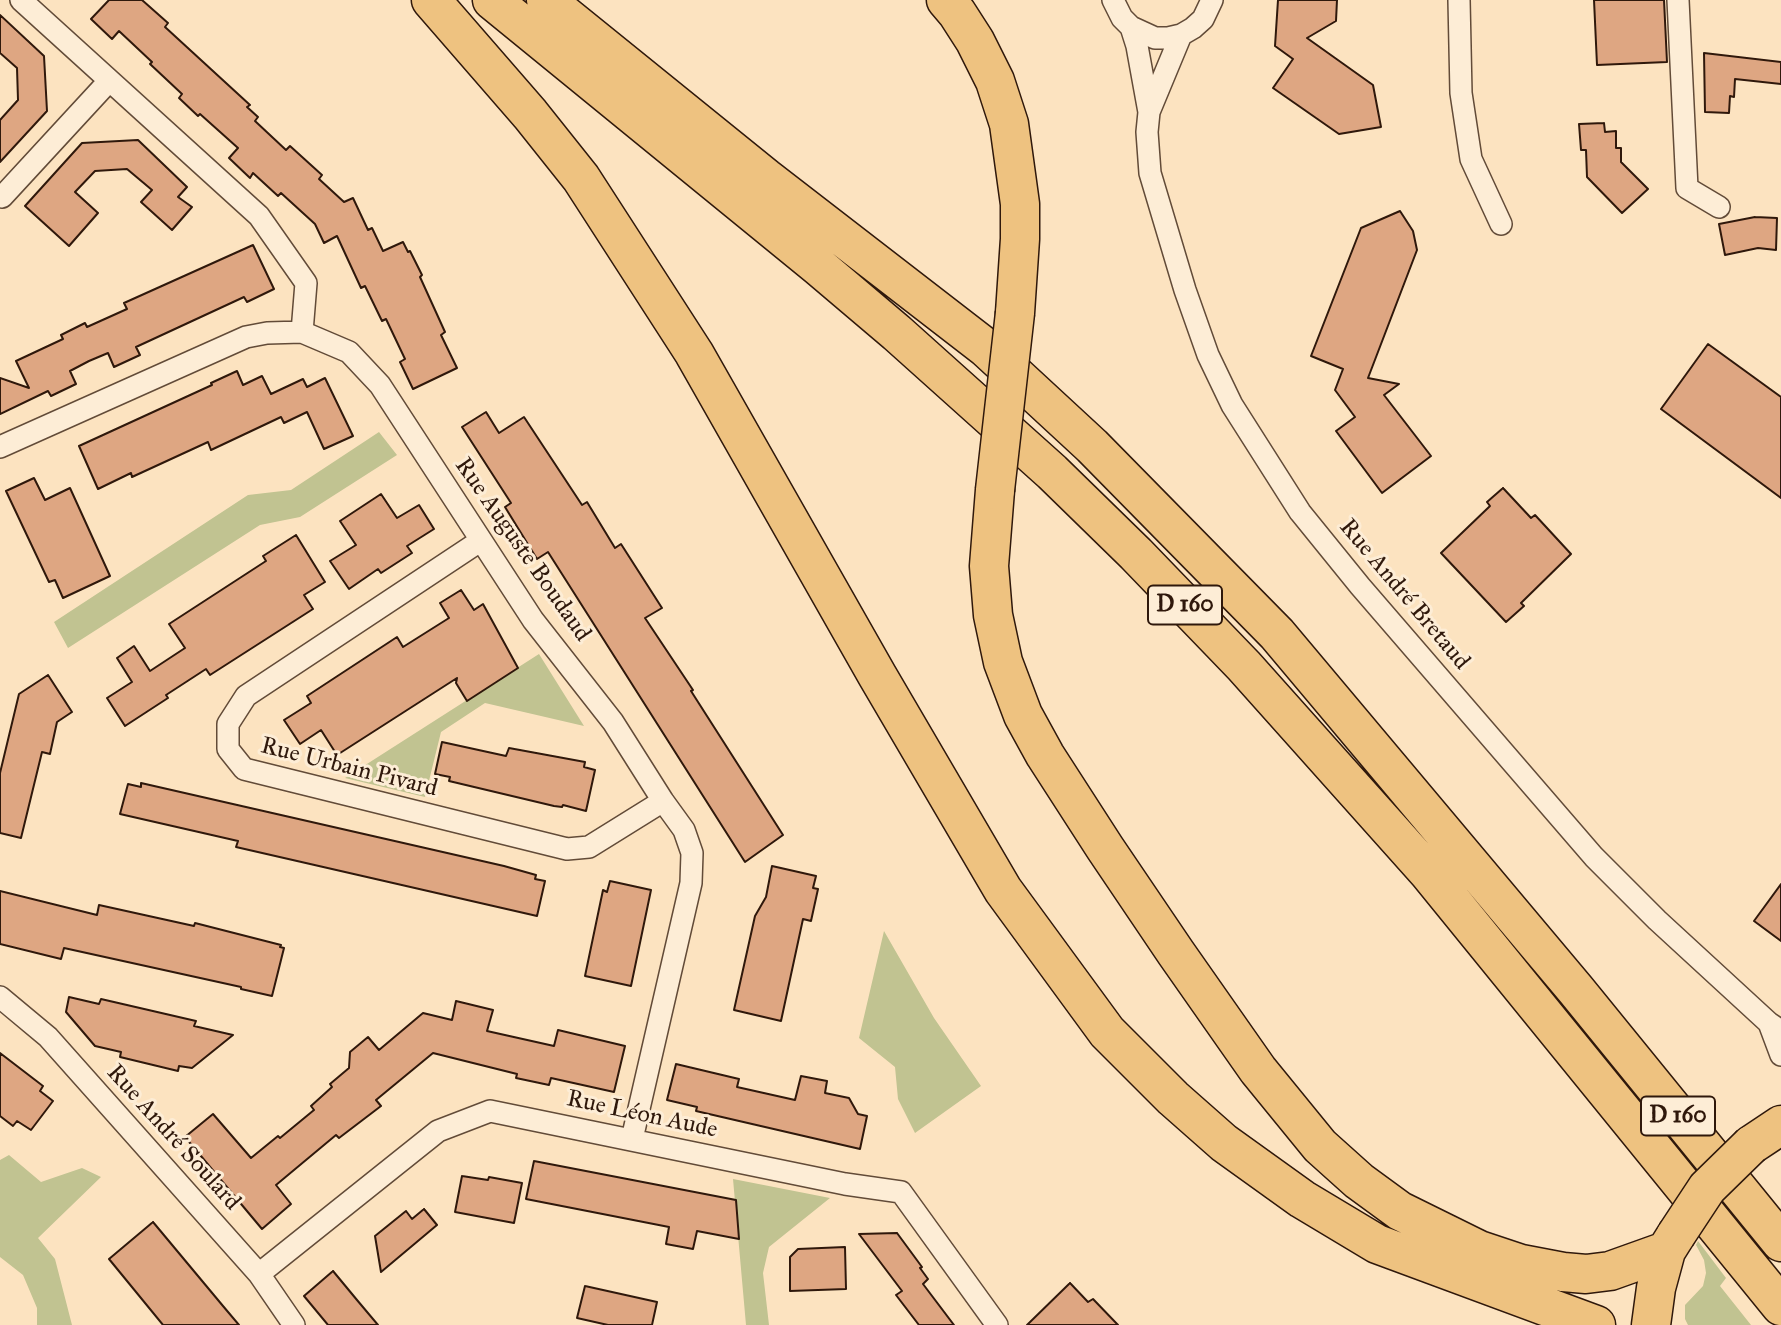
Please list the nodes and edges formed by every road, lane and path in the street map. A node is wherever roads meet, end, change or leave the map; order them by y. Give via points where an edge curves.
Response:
1 (21, 0) edge
2 (431, 0) edge
3 (492, 0) edge
4 (546, 0) edge
5 (946, 0) edge
6 (1113, 0) edge
7 (1212, 0) edge
8 (1459, 0) edge
9 (1678, 0) edge
10 (1131, 27) junction
11 (1181, 35) junction
12 (109, 81) junction
13 (1149, 112) junction
14 (2, 197) dead end
15 (1719, 206) dead end
16 (1501, 224) dead end
17 (302, 332) junction
18 (0, 447) edge
19 (480, 541) junction
20 (663, 801) junction
21 (0, 997) edge
22 (1775, 1027) edge
23 (1781, 1055) edge
24 (1772, 1127) edge
25 (632, 1139) junction
26 (1781, 1242) edge
27 (1671, 1243) junction
28 (259, 1274) junction
29 (1781, 1306) edge
30 (294, 1325) edge
31 (997, 1325) edge
32 (1596, 1325) edge
33 (1651, 1325) edge

1 - 12 street
2 - 32 highway via 581,178 694,354 1003,890 1107,1032 1224,1143 1345,1225 1377,1244
3 - 29 highway, D 160 via 897,333 1136,554 1253,676 1428,872
4 - 26 highway, D 160 via 986,348 1148,502 1278,634
5 - 27 highway, bridge via 975,41 995,81 1009,124 1020,204 1015,313 989,566 1003,663 1045,755 1258,1070 1320,1146 1360,1181 1400,1211 1479,1250 1521,1264 1586,1274 1610,1271
6 - 10 street, Rue André Bretaud
7 - 11 street via 1203,19
8 - 16 street via 1461,93 1471,159
9 - 15 street via 1687,188
10 - 11 street via 1155,38
10 - 13 street, Rue André Bretaud
11 - 13 street, Rue André Bretaud
12 - 14 street
12 - 17 street via 259,216 306,284
13 - 22 street, Rue André Bretaud via 1150,173 1208,355 1232,405 1300,512 1594,857
17 - 18 street, Rue Auguste Boudaud via 246,337
17 - 19 street, Rue Auguste Boudaud via 349,352 380,385
19 - 20 street, Rue Auguste Boudaud via 533,620 613,722
19 - 20 street, Rue Urbain Pivard via 246,696 228,724 228,749 244,769 567,849 589,847
20 - 25 street, Rue Auguste Boudaud via 684,830 692,853 691,883
21 - 28 street, Rue André Soulard via 48,1037
22 - 23 street, Rue André Bretaud
24 - 27 highway, bridge via 1707,1188
25 - 28 street, Rue Léon Aude via 490,1111 438,1131
25 - 31 street, Rue Léon Aude via 901,1192
27 - 33 highway via 1656,1288
28 - 30 street, Rue André Soulard

